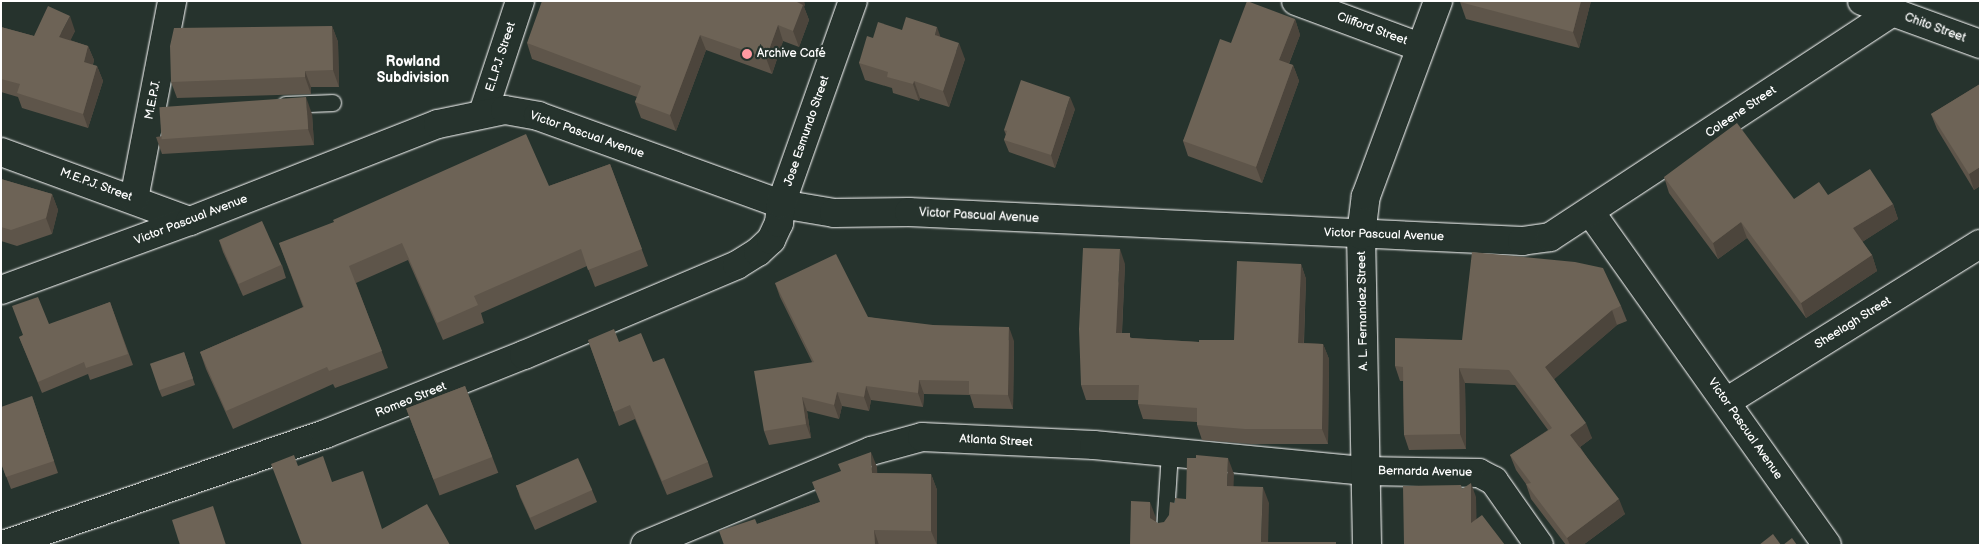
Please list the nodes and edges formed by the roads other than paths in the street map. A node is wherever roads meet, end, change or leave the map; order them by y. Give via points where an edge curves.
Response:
1 (172, 1) edge
2 (520, 1) edge
3 (853, 1) edge
4 (1296, 1) edge
5 (1438, 1) edge
6 (1862, 1) edge
7 (1892, 12) junction
8 (1980, 44) edge
9 (1420, 47) junction
10 (333, 103) dead end
11 (266, 105) edge
12 (483, 113) junction
13 (1, 152) edge
14 (134, 198) junction
15 (781, 204) junction
16 (1591, 213) junction
17 (190, 221) junction
18 (1361, 235) junction
19 (1980, 244) edge
20 (1, 290) edge
21 (1726, 402) junction
22 (1170, 452) junction
23 (1366, 470) junction
24 (1165, 530) edge
25 (3, 545) edge
26 (645, 545) edge
27 (1367, 545) edge
28 (1539, 545) edge
29 (1828, 545) edge

1 - 14 street, M.E.P.J. via 161,108
2 - 12 street, E.L.P.J. Street
3 - 15 street, Jose Esmundo Street
4 - 9 street, Clifford Street
5 - 9 street, A. L. Fernandez Street
6 - 7 street, Chito Street
7 - 8 street, Chito Street
7 - 16 street, Coleene Street
9 - 18 street, A. L. Fernandez Street via 1366,196
10 - 11 lane
12 - 15 street, Victor Pascual Avenue via 505,110 538,116
12 - 17 street, Victor Pascual Avenue via 438,124
13 - 14 street, M.E.P.J. Street
14 - 17 street, M.E.P.J. Street
15 - 18 street, Victor Pascual Avenue via 834,213 909,212
15 - 25 street, Romeo Street via 779,223 771,240 737,265 325,434
16 - 18 street, Victor Pascual Avenue via 1550,237 1522,241
16 - 21 street, Victor Pascual Avenue
17 - 20 street, Victor Pascual Avenue
18 - 23 street, A. L. Fernandez Street
19 - 21 street, Sheelagh Street
21 - 29 street, Victor Pascual Avenue
22 - 23 street, Atlanta Street
22 - 24 lane
22 - 26 street, Atlanta Street via 922,437 871,450
23 - 27 street, A. L. Fernandez Street
23 - 28 street, Bernarda Avenue via 1479,473 1494,481

